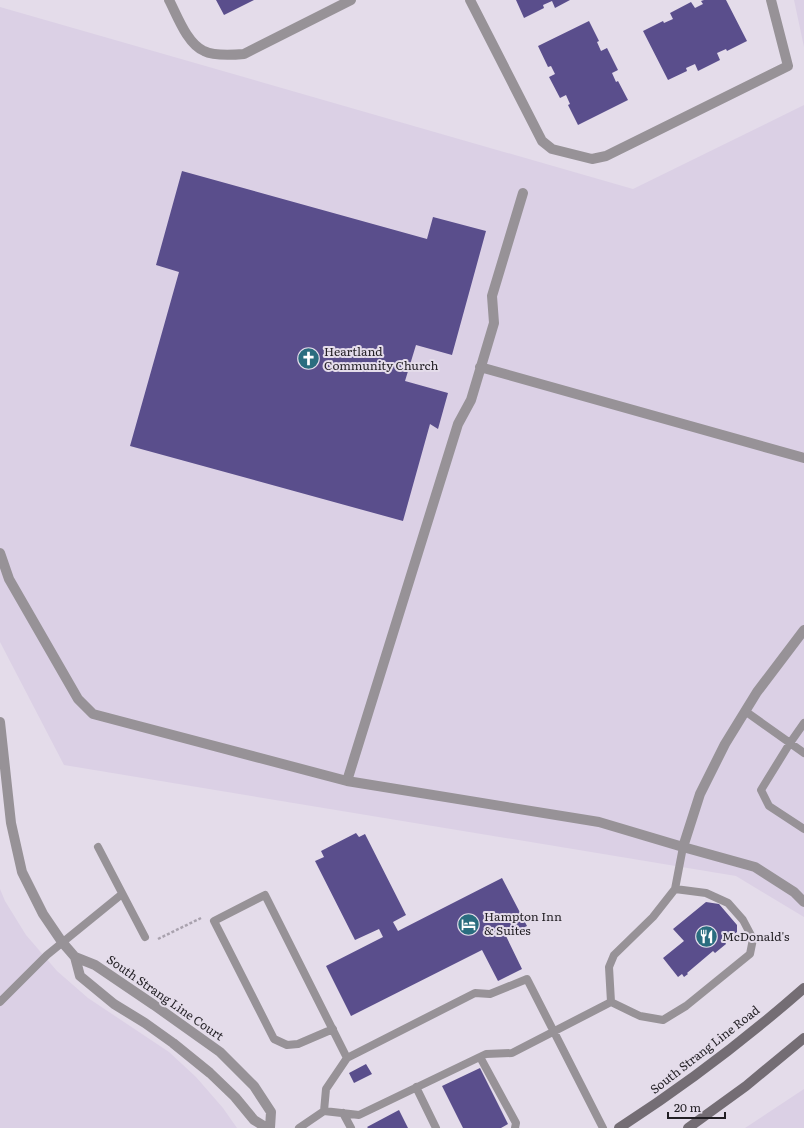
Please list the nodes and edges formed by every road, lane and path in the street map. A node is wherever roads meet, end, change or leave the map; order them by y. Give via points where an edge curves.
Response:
1 (169, 0) edge
2 (352, 0) edge
3 (470, 0) edge
4 (770, 0) edge
5 (523, 193) dead end
6 (480, 367) junction
7 (804, 458) edge
8 (0, 553) edge
9 (804, 630) edge
10 (746, 711) junction
11 (0, 722) edge
12 (804, 723) edge
13 (790, 743) junction
14 (804, 753) edge
15 (346, 781) junction
16 (804, 829) edge
17 (98, 847) dead end
18 (683, 847) junction
19 (675, 889) junction
20 (122, 894) junction
21 (804, 902) edge
22 (193, 922) dead end
23 (173, 932) dead end
24 (145, 937) dead end
25 (62, 942) junction
26 (75, 957) junction
27 (804, 988) edge
28 (0, 1002) edge
29 (611, 1002) junction
30 (333, 1028) junction
31 (554, 1032) junction
32 (804, 1038) edge
33 (480, 1057) junction
34 (348, 1058) junction
35 (416, 1087) junction
36 (324, 1111) junction
37 (343, 1113) junction
38 (269, 1128) edge
39 (299, 1128) edge
40 (351, 1128) edge
41 (436, 1128) edge
42 (515, 1128) edge
43 (603, 1128) edge
44 (619, 1128) edge
45 (688, 1128) edge

1 - 2 street via 190,41 204,51 226,55 244,54
3 - 4 street via 542,141 552,149 592,159 606,156 788,66
5 - 6 street via 492,296 494,322
6 - 7 street
6 - 15 street via 471,400 458,424
8 - 15 street via 9,579 78,700 93,714
9 - 10 street via 757,692
10 - 13 lane
10 - 18 street via 725,744 700,794
11 - 25 street, South Strang Line Court via 11,823 22,872 43,914
12 - 13 lane
13 - 14 lane
13 - 16 lane via 761,790 770,806
15 - 18 street via 600,822
17 - 20 lane
18 - 19 lane
18 - 21 street via 755,866 794,892
19 - 29 lane via 654,917 614,955 609,968
19 - 29 lane via 706,893 728,903 743,920 753,938 750,954 686,1006 663,1020 640,1016
20 - 24 lane
20 - 25 lane
22 - 23 path
25 - 26 street, South Strang Line Court
25 - 28 lane
26 - 38 street, South Strang Line Court via 80,976 114,1004 173,1043 235,1097 254,1120
26 - 38 street, South Strang Line Court via 95,965 220,1052 254,1086 271,1112
27 - 44 main road, South Strang Line Road via 697,1074
29 - 31 lane
30 - 30 lane via 298,1044 287,1045 274,1039 214,921 265,895
30 - 34 lane
31 - 33 lane via 512,1053 486,1054
31 - 34 lane via 527,979 490,994 475,994
31 - 43 lane
32 - 45 main road via 746,1086
33 - 35 lane
33 - 42 lane via 516,1124
34 - 36 lane via 326,1089
35 - 37 lane via 359,1115
35 - 41 lane
36 - 37 lane
36 - 39 lane
37 - 40 lane

